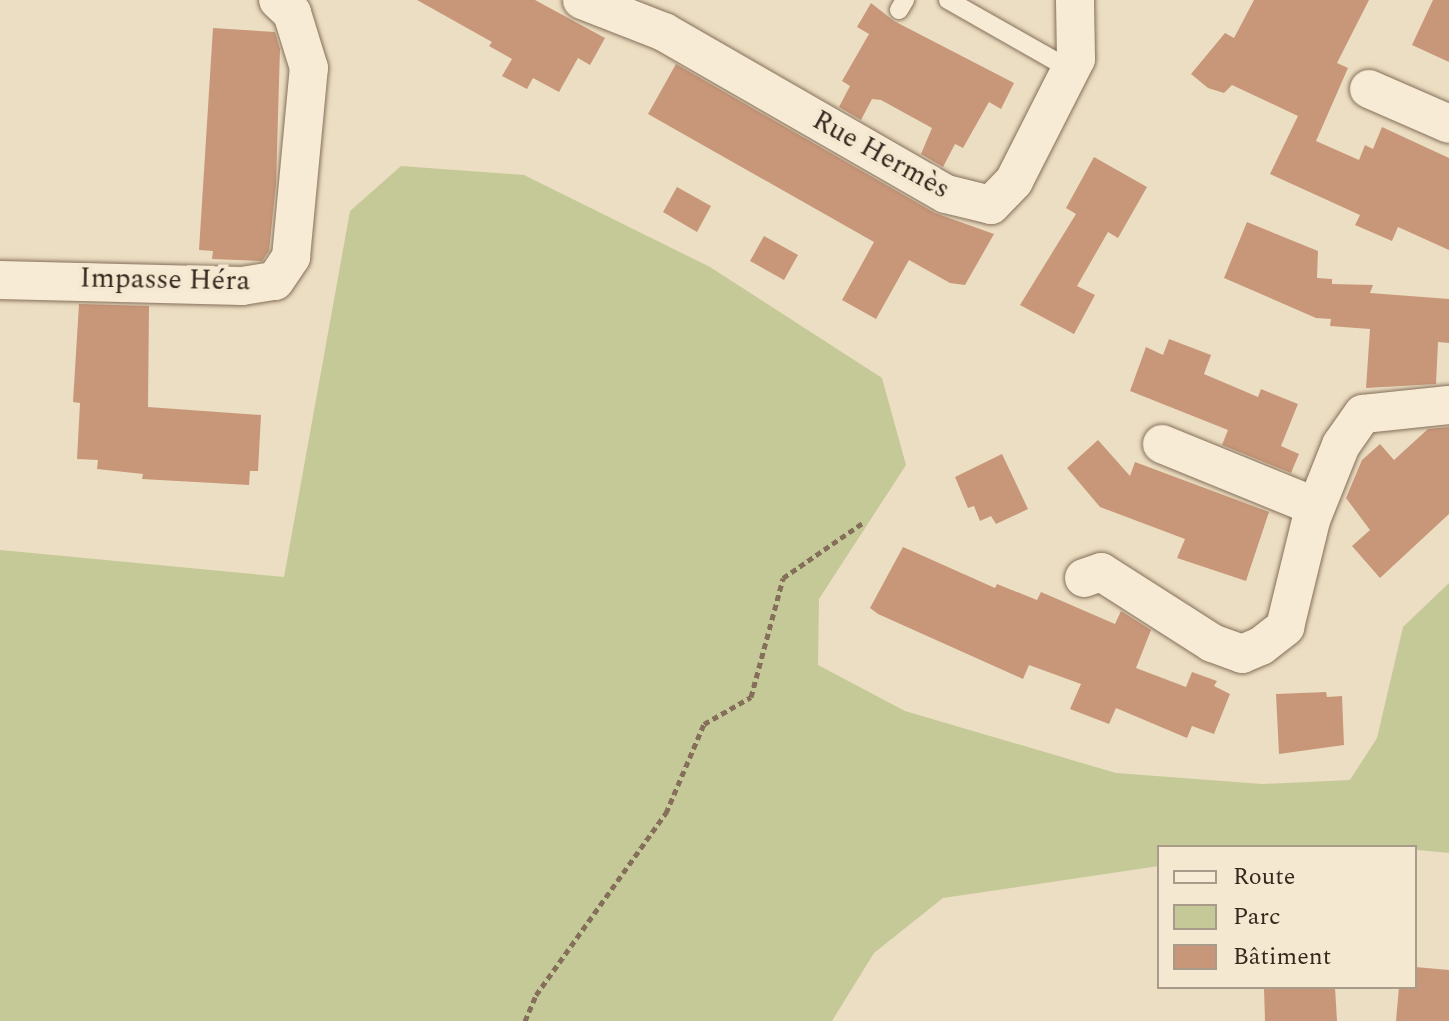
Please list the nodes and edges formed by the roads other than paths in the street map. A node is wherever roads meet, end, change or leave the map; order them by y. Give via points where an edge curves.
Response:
1 (278, 0) edge
2 (582, 0) edge
3 (948, 0) edge
4 (1069, 2) edge
5 (1071, 70) junction
6 (1369, 89) dead end
7 (1449, 124) edge
8 (0, 280) edge
9 (1449, 405) edge
10 (1162, 444) dead end
11 (1316, 507) junction
12 (1084, 578) dead end

1 - 8 street, Impasse Héra via 292,13 309,68 291,257 275,281 242,286
2 - 5 street, Rue Hermès via 664,32 946,194 991,205 1014,181
3 - 5 lane
4 - 5 street, Rue Hermès via 1076,59
6 - 7 street
9 - 11 street via 1363,414 1341,445
10 - 11 street
11 - 12 street via 1285,627 1242,654 1212,643 1101,572

